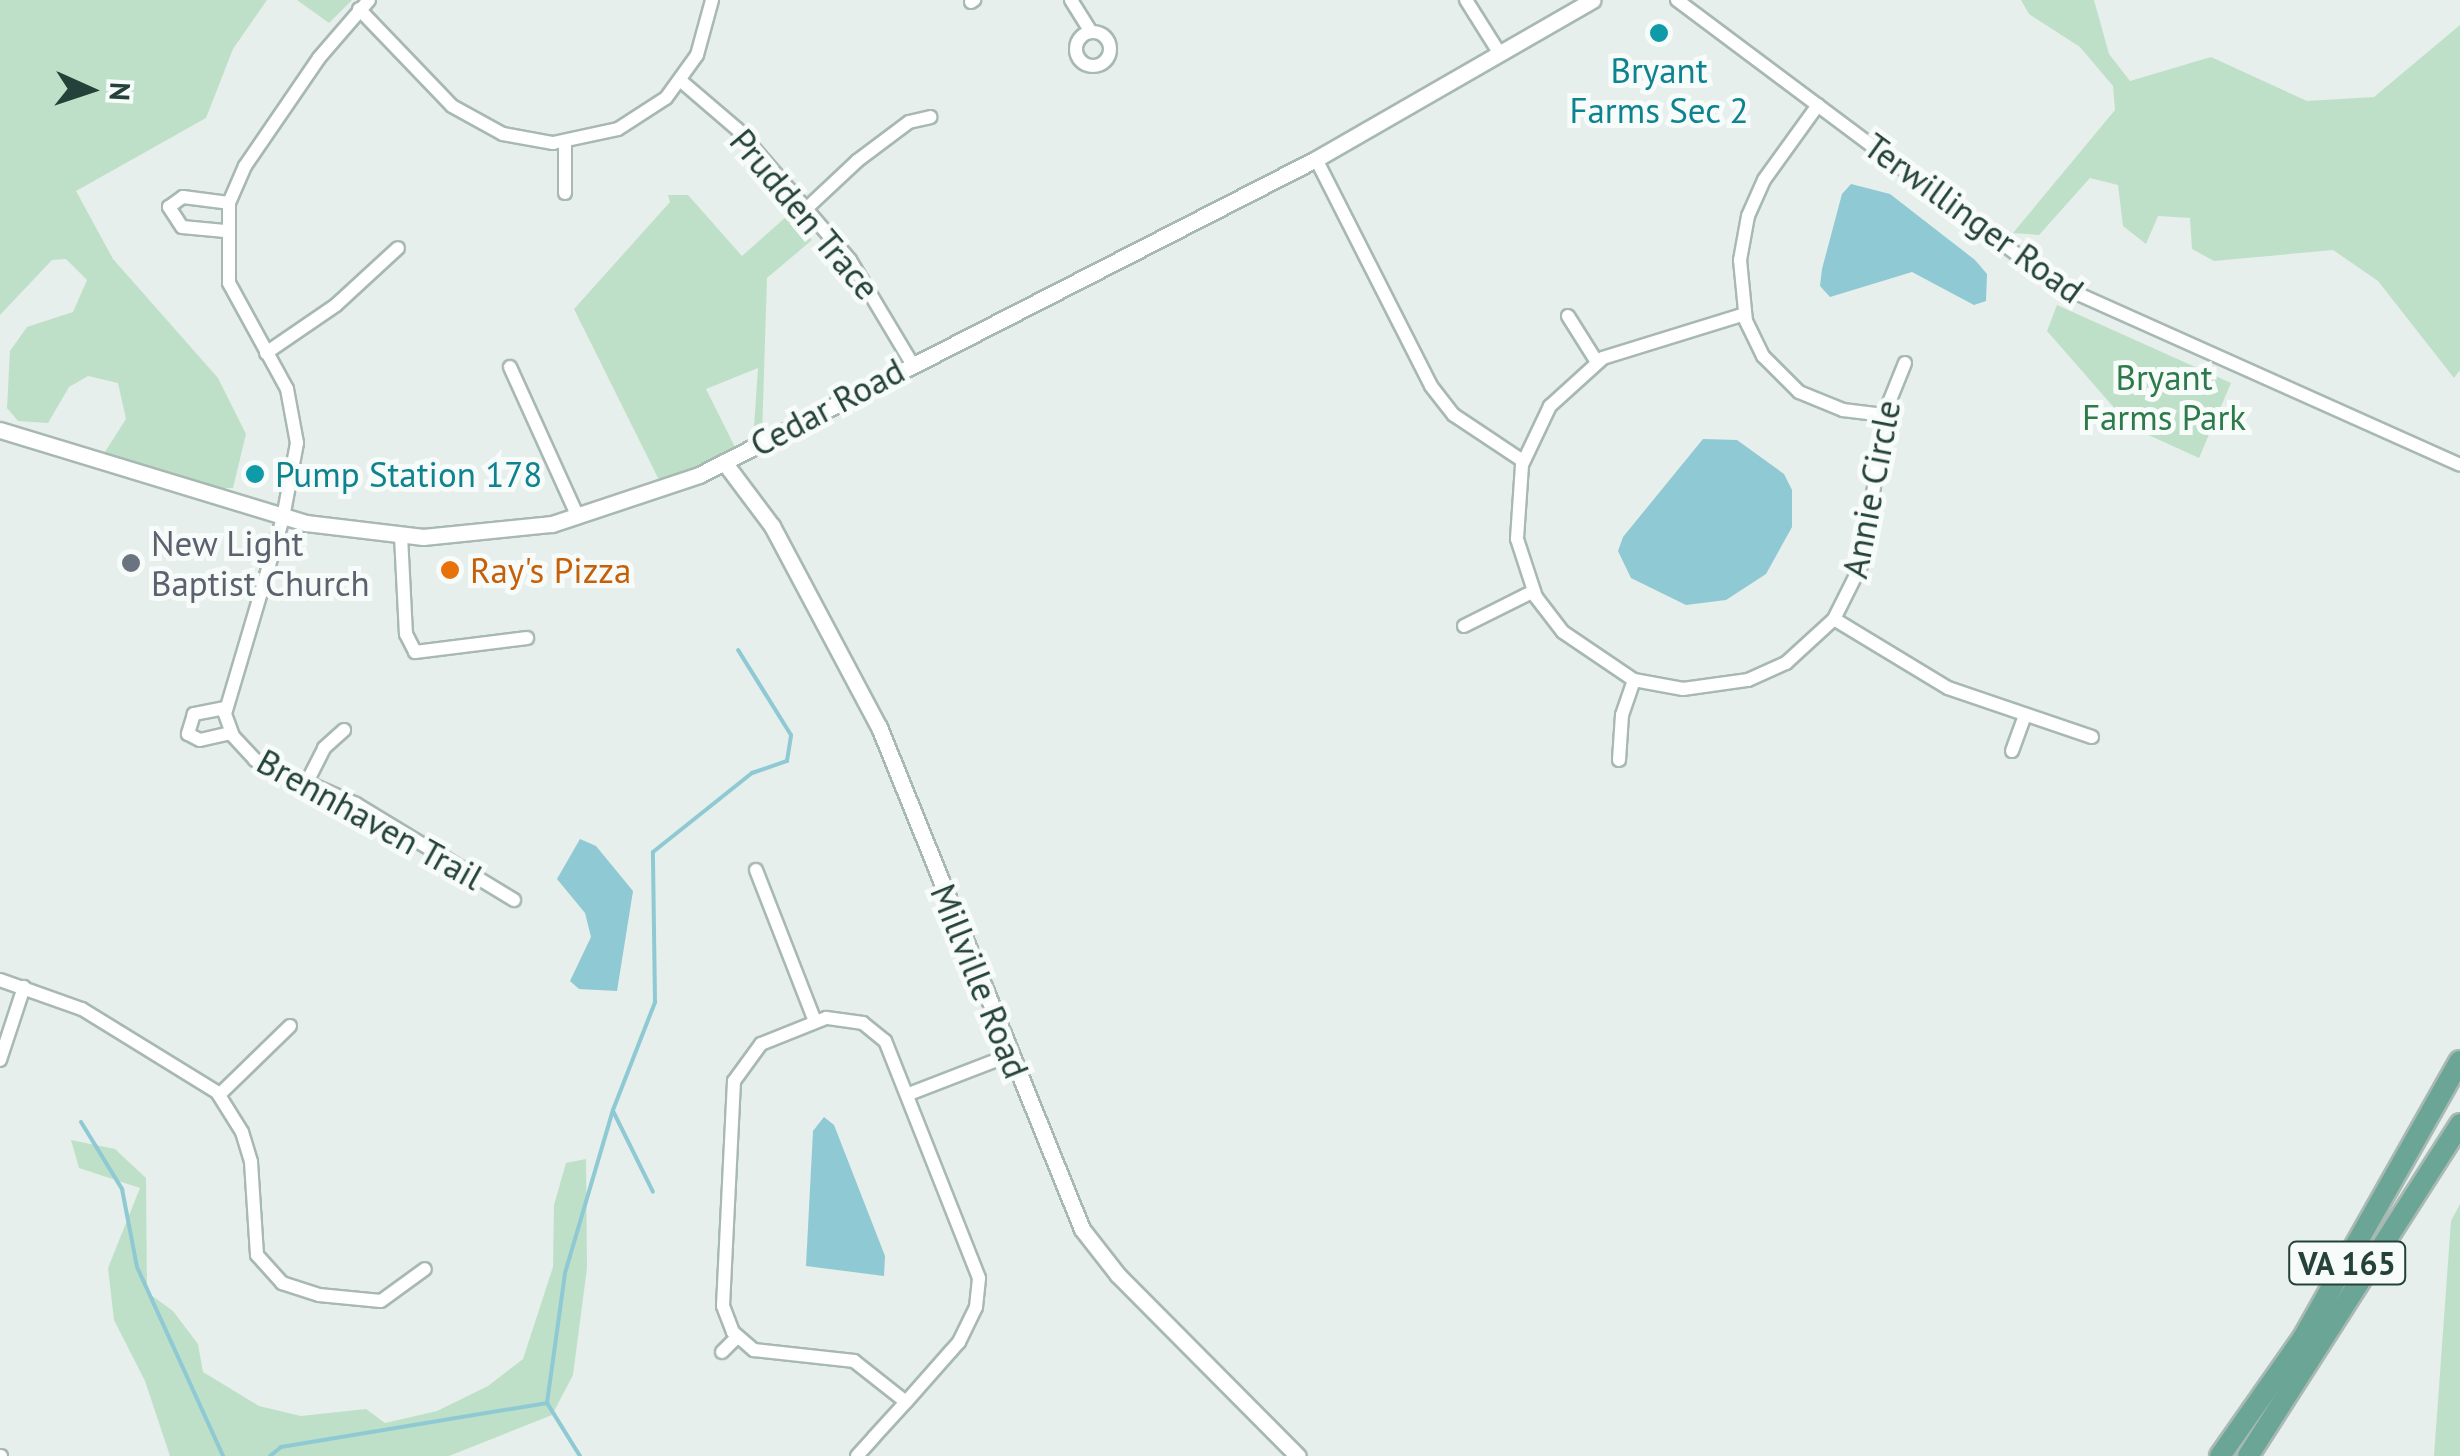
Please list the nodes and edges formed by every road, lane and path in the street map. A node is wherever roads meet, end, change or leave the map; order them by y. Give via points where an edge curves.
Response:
1 (712, 0) edge
2 (1070, 0) edge
3 (1466, 0) edge
4 (1593, 0) edge
5 (1678, 0) edge
6 (364, 4) edge
7 (1090, 32) dead end
8 (1500, 54) junction
9 (681, 81) junction
10 (1818, 104) junction
11 (930, 117) dead end
12 (565, 142) junction
13 (1316, 159) junction
14 (565, 193) dead end
15 (229, 203) junction
16 (807, 208) junction
17 (225, 231) junction
18 (398, 248) dead end
19 (1745, 314) junction
20 (1568, 316) dead end
21 (266, 353) junction
22 (911, 362) junction
23 (1596, 362) junction
24 (1905, 362) dead end
25 (510, 367) dead end
26 (1884, 415) junction
27 (0, 430) edge
28 (724, 462) junction
29 (1523, 462) junction
30 (2460, 465) edge
31 (578, 516) junction
32 (283, 518) junction
33 (401, 536) junction
34 (1534, 591) junction
35 (1834, 619) junction
36 (1464, 626) dead end
37 (527, 638) dead end
38 (1634, 680) junction
39 (225, 708) junction
40 (2025, 716) junction
41 (344, 730) dead end
42 (231, 733) junction
43 (2092, 738) dead end
44 (2012, 750) dead end
45 (1619, 760) dead end
46 (307, 782) junction
47 (756, 870) dead end
48 (514, 900) dead end
49 (0, 980) edge
50 (24, 987) junction
51 (815, 1021) junction
52 (290, 1026) dead end
53 (1010, 1055) junction
54 (0, 1060) edge
55 (2460, 1060) edge
56 (909, 1094) junction
57 (220, 1095) junction
58 (2460, 1124) edge
59 (425, 1269) dead end
60 (737, 1337) junction
61 (722, 1352) dead end
62 (906, 1402) junction
63 (856, 1456) edge
64 (1298, 1456) edge
65 (2220, 1456) edge
66 (2248, 1456) edge

1 - 9 street via 697,56
2 - 7 street
3 - 8 street
4 - 8 street, Cedar Road
5 - 10 street, Terwillinger Road
6 - 12 street via 428,82 478,124 516,138
6 - 15 street via 254,152
8 - 13 street, Cedar Road
9 - 12 street via 629,124
9 - 16 street, Prudden Trace via 714,107
10 - 19 street via 1764,180 1748,216 1740,260
10 - 30 street, Terwillinger Road via 2058,285
11 - 16 street via 909,122
12 - 14 street
13 - 22 street, Cedar Road
13 - 29 street via 1432,386 1454,415
15 - 17 street
15 - 17 street via 183,196 169,207 182,227
16 - 22 street, Prudden Trace via 875,295
17 - 21 street via 229,284
18 - 21 street via 336,305
19 - 23 street, Annie Circle
19 - 26 street via 1763,356 1800,392 1843,410
20 - 23 street
21 - 32 street via 287,389 297,425
22 - 28 street, Cedar Road
23 - 29 street, Annie Circle via 1550,406
24 - 26 street, Annie Circle
25 - 31 street
26 - 35 street, Annie Circle via 1864,558
27 - 32 street, Cedar Road
28 - 31 street, Cedar Road via 670,488
28 - 53 street, Millville Road via 772,526 865,696
29 - 34 street, Annie Circle via 1518,539
31 - 33 street, Cedar Road via 503,532
32 - 33 street, Cedar Road
32 - 39 street
33 - 37 street via 406,634 415,652
34 - 36 street
34 - 38 street, Annie Circle via 1563,632
35 - 38 street, Annie Circle via 1786,663 1748,680 1683,689
35 - 40 street via 1915,672
38 - 45 street via 1622,715
39 - 42 street, Brennhaven Trail
39 - 42 street, Brennhaven Trail via 194,714 188,734 200,740
40 - 43 street
40 - 44 street
41 - 46 street via 324,748
42 - 46 street, Brennhaven Trail via 255,760
46 - 48 street, Brennhaven Trail via 356,804
47 - 51 street
49 - 50 street
50 - 54 street
50 - 57 street via 82,1009
51 - 56 street via 848,1019 876,1031
51 - 60 street via 761,1044 734,1081 722,1294
52 - 57 street
53 - 56 street
53 - 64 street, Millville Road via 1089,1240
55 - 65 main road, VA 165 via 2302,1338
56 - 62 street via 970,1246 979,1293 959,1342
57 - 59 street via 246,1142 253,1237 274,1278 318,1295 381,1300
58 - 66 main road, VA 165
60 - 61 street
60 - 62 street via 767,1354 854,1361
62 - 63 street

